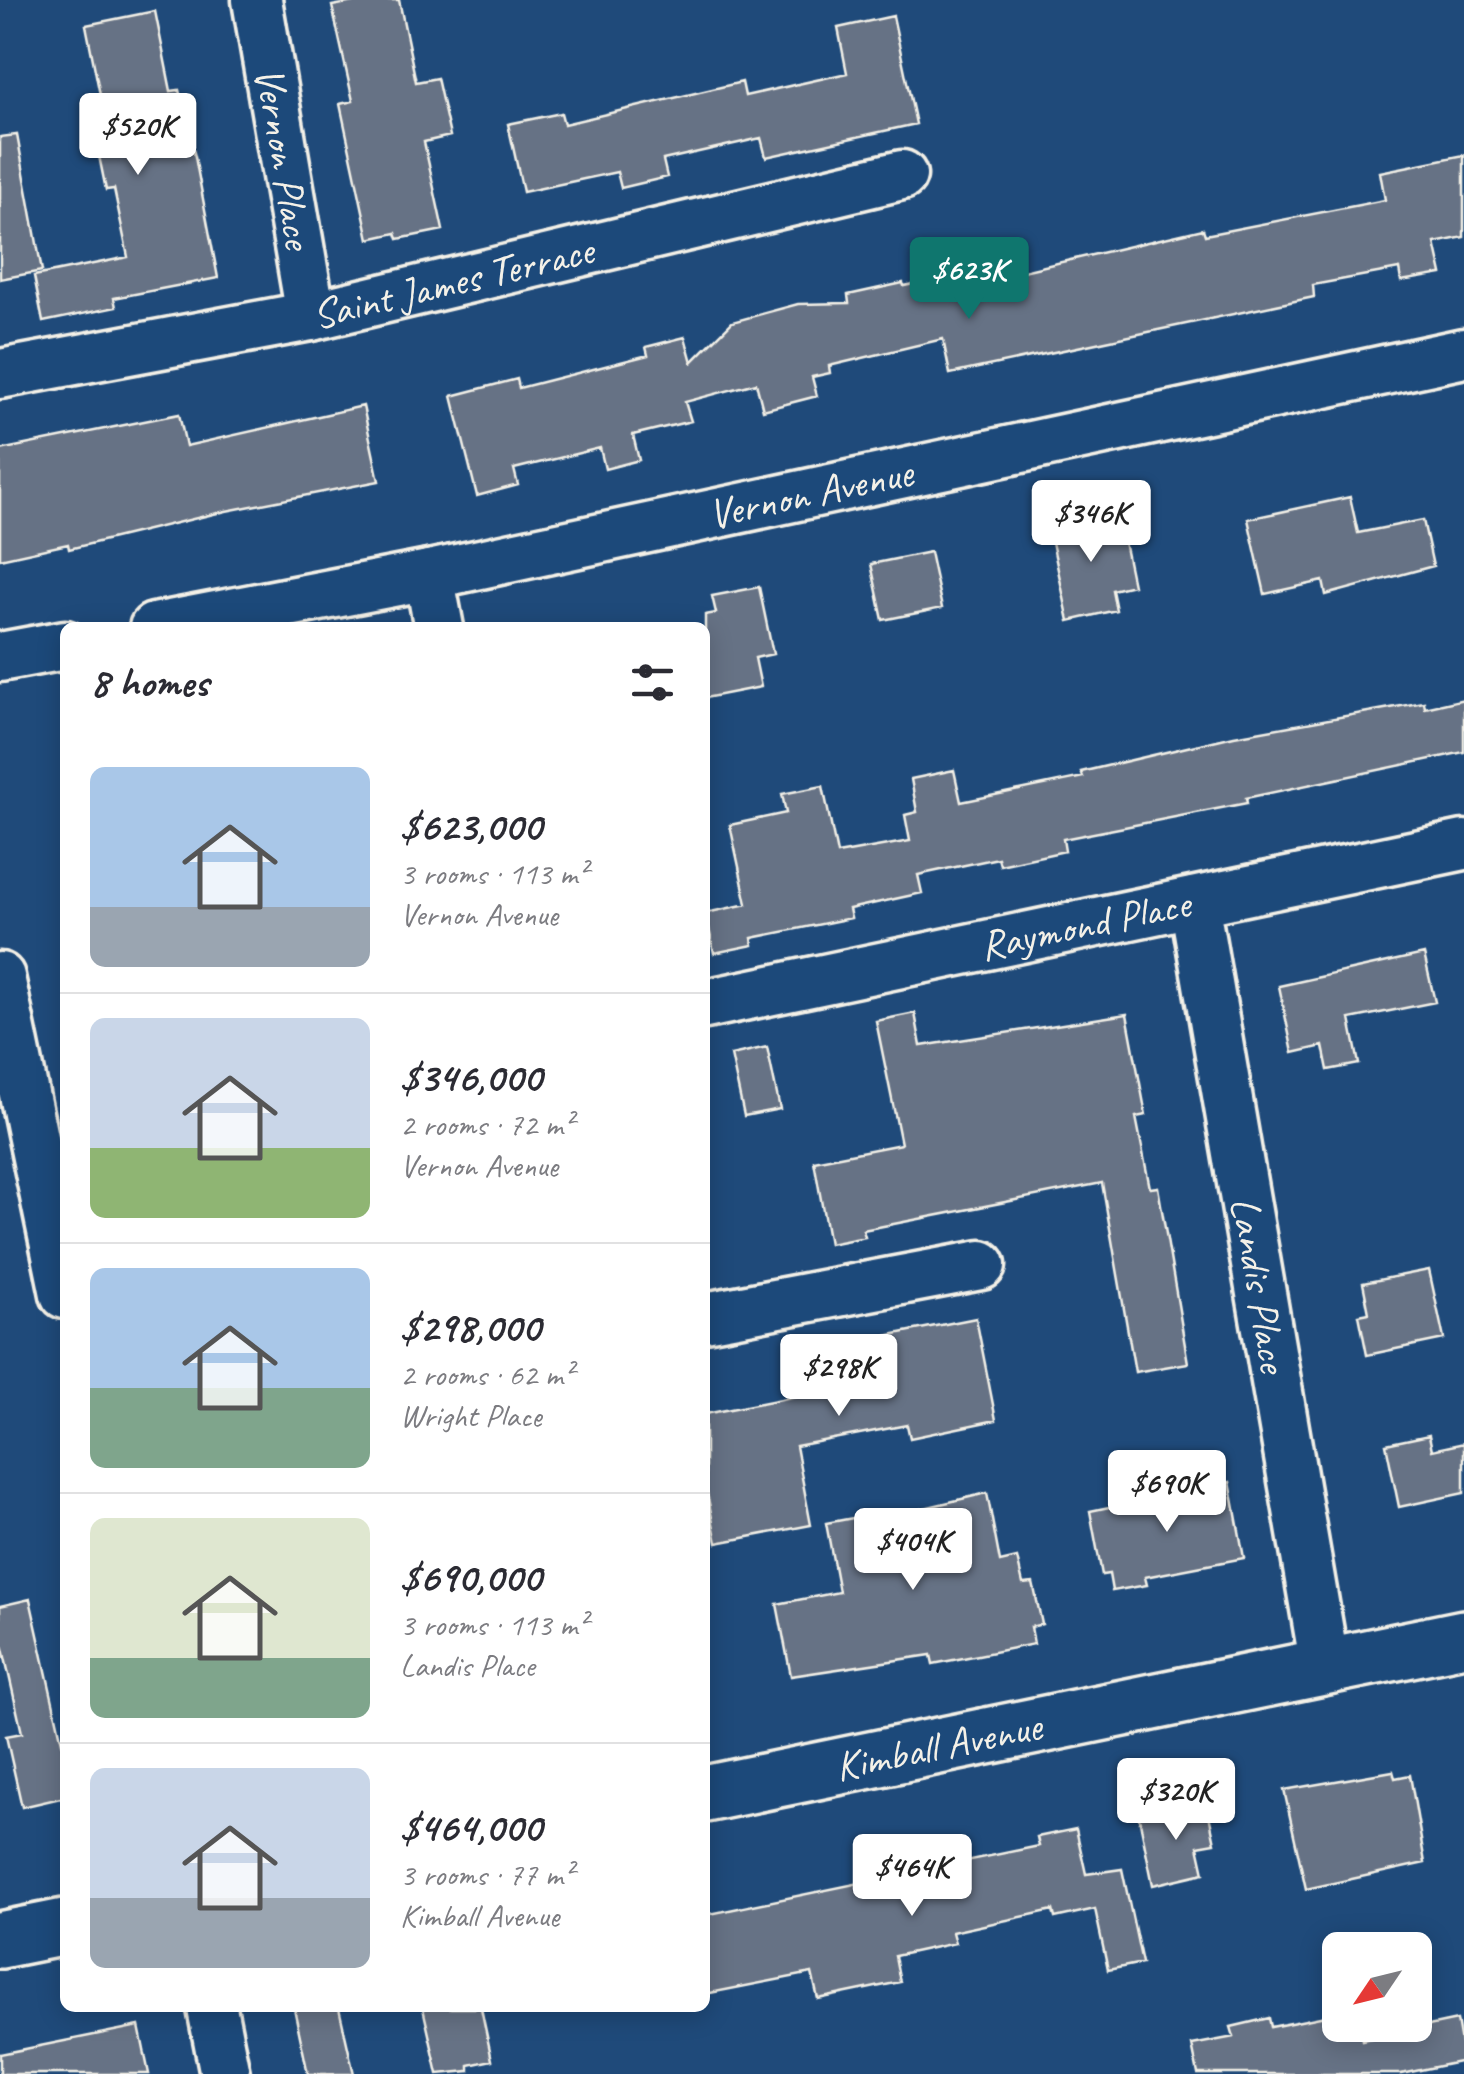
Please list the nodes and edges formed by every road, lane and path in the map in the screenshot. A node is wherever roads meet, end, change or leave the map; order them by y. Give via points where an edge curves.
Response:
1 (257, 0) edge
2 (902, 175) dead end
3 (311, 316) junction
4 (1464, 353) edge
5 (0, 374) edge
6 (428, 575) junction
7 (185, 622) edge
8 (438, 622) edge
9 (60, 645) edge
10 (0, 657) edge
11 (1464, 845) edge
12 (1194, 902) junction
13 (0, 978) edge
14 (710, 1003) edge
15 (981, 1265) dead end
16 (60, 1270) edge
17 (710, 1316) edge
18 (1464, 1638) edge
19 (1325, 1667) junction
20 (710, 1793) edge
21 (60, 1928) edge
22 (0, 1940) edge
23 (213, 2012) edge
24 (225, 2074) edge

1 - 3 street, Vernon Place
2 - 3 street, Saint James Terrace
3 - 5 street, Saint James Terrace
4 - 6 street, Vernon Avenue
6 - 7 street, Vernon Avenue
6 - 8 street
9 - 10 street
11 - 12 street, Raymond Place
12 - 14 street, Raymond Place
12 - 19 street, Landis Place
13 - 16 street
15 - 17 street
18 - 19 street, Kimball Avenue
19 - 20 street, Kimball Avenue
21 - 22 street
23 - 24 street

